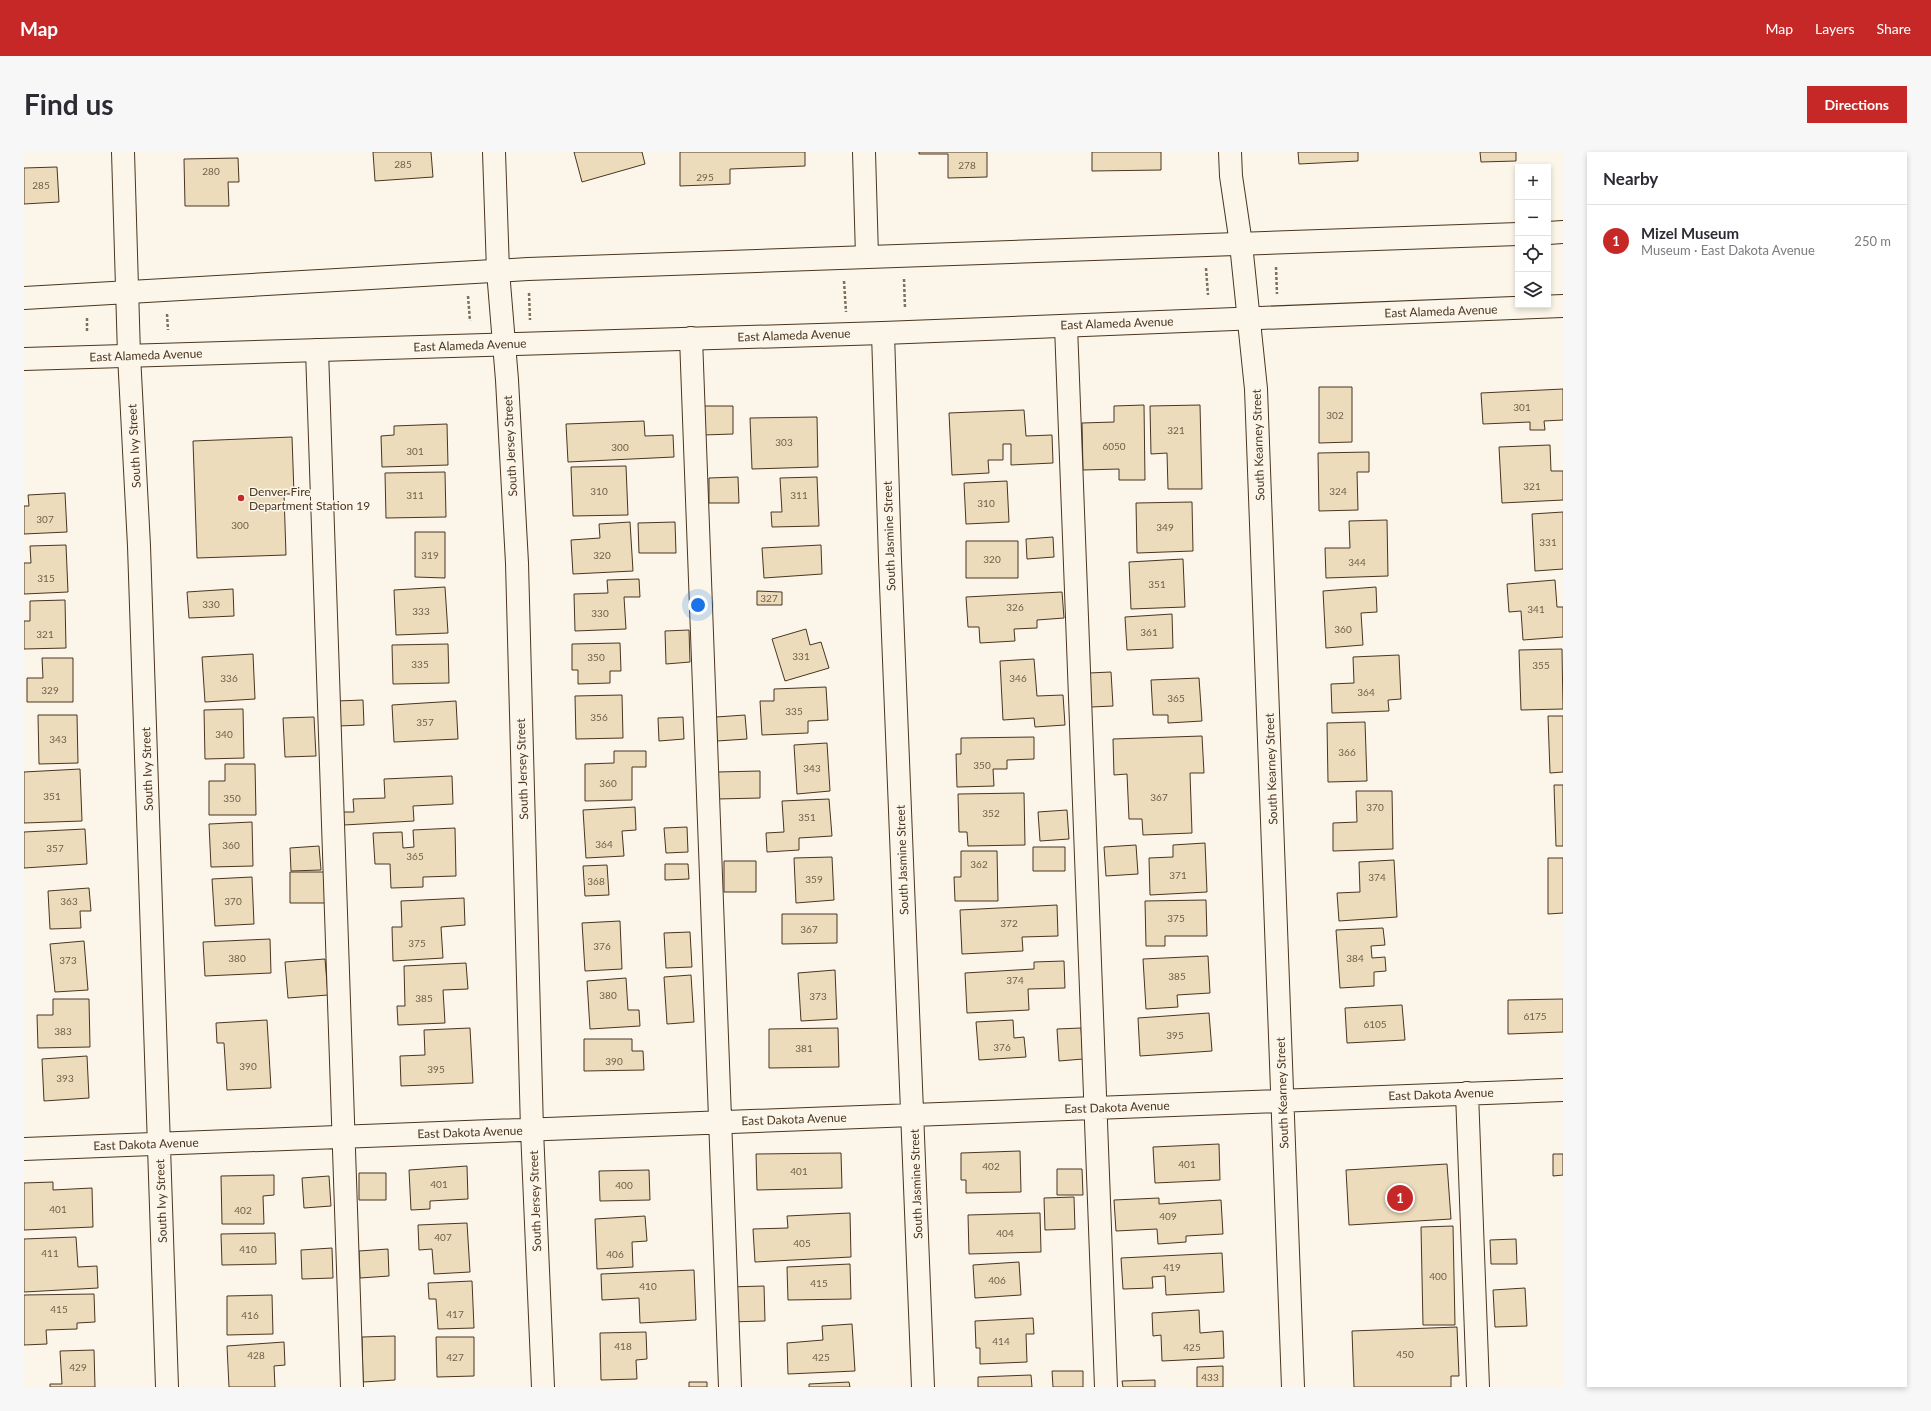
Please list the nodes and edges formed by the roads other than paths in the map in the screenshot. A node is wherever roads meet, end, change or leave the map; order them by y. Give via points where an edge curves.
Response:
1 (123, 152) edge
2 (494, 152) edge
3 (864, 152) edge
4 (1230, 152) edge
5 (1563, 232) edge
6 (1551, 233) edge
7 (1515, 234) edge
8 (1241, 244) junction
9 (868, 256) junction
10 (498, 271) junction
11 (127, 293) junction
12 (24, 298) edge
13 (1563, 306) edge
14 (1249, 318) junction
15 (1066, 326) junction
16 (883, 332) junction
17 (691, 338) junction
18 (504, 344) junction
19 (316, 350) junction
20 (129, 355) junction
21 (24, 359) edge
22 (1563, 1090) edge
23 (1467, 1093) junction
24 (1283, 1100) junction
25 (1094, 1108) junction
26 (913, 1115) junction
27 (720, 1122) junction
28 (532, 1130) junction
29 (344, 1136) junction
30 (159, 1143) junction
31 (24, 1149) edge
32 (168, 1387) edge
33 (352, 1387) edge
34 (543, 1387) edge
35 (730, 1387) edge
36 (922, 1387) edge
37 (1106, 1387) edge
38 (1293, 1387) edge
39 (1478, 1387) edge

1 - 11 street, South Ivy Street
2 - 10 street, South Jersey Street
3 - 9 street
4 - 8 street, South Kearney Street via 1230,176
5 - 6 street
7 - 8 street
8 - 9 street
8 - 14 street, South Kearney Street
9 - 10 street
10 - 11 street
10 - 18 street, South Jersey Street
11 - 12 street
11 - 20 street, South Ivy Street
13 - 14 street, East Alameda Avenue
14 - 15 street, East Alameda Avenue
14 - 24 street, South Kearney Street via 1256,389
15 - 16 street, East Alameda Avenue
15 - 25 street
16 - 17 street, East Alameda Avenue
16 - 26 street, South Jasmine Street
17 - 18 street, East Alameda Avenue
17 - 27 street
18 - 19 street, East Alameda Avenue
18 - 28 street, South Jersey Street via 517,563
19 - 20 street, East Alameda Avenue
19 - 29 street
20 - 21 street, East Alameda Avenue
20 - 30 street, South Ivy Street via 140,546
22 - 23 street, East Dakota Avenue
23 - 24 street, East Dakota Avenue
23 - 39 street
24 - 25 street, East Dakota Avenue
24 - 38 street, South Kearney Street
25 - 26 street, East Dakota Avenue
25 - 37 street
26 - 27 street, East Dakota Avenue
26 - 36 street, South Jasmine Street
27 - 28 street, East Dakota Avenue
27 - 35 street
28 - 29 street, East Dakota Avenue
28 - 34 street, South Jersey Street
29 - 30 street, East Dakota Avenue
29 - 33 street
30 - 31 street, East Dakota Avenue
30 - 32 street, South Ivy Street

